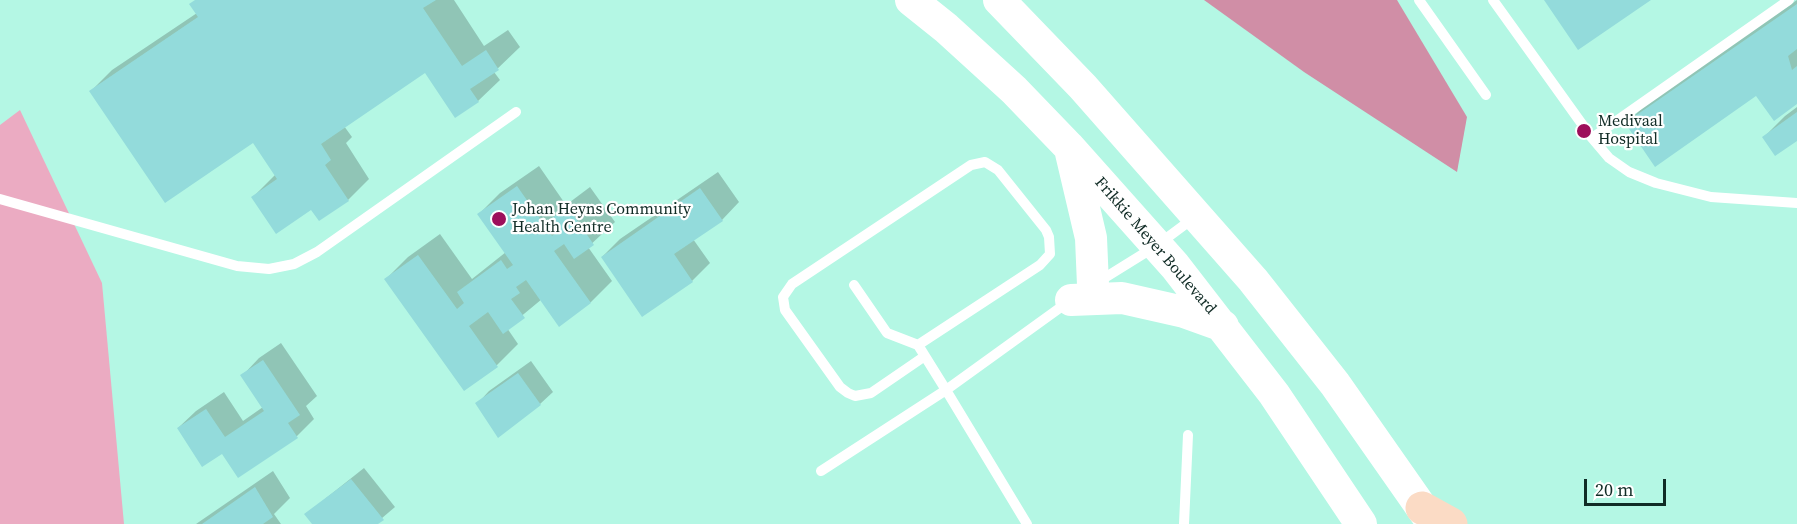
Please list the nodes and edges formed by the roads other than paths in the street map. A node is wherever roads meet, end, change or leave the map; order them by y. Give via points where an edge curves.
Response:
1 (911, 0) edge
2 (999, 0) edge
3 (1419, 0) edge
4 (1493, 0) edge
5 (1789, 0) edge
6 (1486, 94) dead end
7 (516, 112) dead end
8 (1592, 138) junction
9 (1068, 146) junction
10 (0, 199) edge
11 (1797, 203) edge
12 (1198, 215) junction
13 (1156, 246) junction
14 (854, 285) dead end
15 (1082, 292) junction
16 (1223, 326) junction
17 (918, 345) junction
18 (925, 356) junction
19 (946, 390) junction
20 (1188, 435) dead end
21 (821, 471) dead end
22 (1428, 516) edge
23 (1027, 524) edge
24 (1184, 524) edge
25 (1361, 524) edge
26 (1451, 524) edge

1 - 9 main road, Frikkie Meyer Boulevard via 946,27
2 - 12 main road
3 - 6 lane
4 - 8 lane
5 - 8 lane
7 - 10 lane via 317,252 294,264 269,269 237,266
8 - 11 lane via 1609,158 1656,183 1711,197
9 - 13 main road, Frikkie Meyer Boulevard
9 - 15 main road via 1091,238
12 - 13 lane
12 - 22 main road via 1335,384
13 - 15 lane
13 - 16 main road, Frikkie Meyer Boulevard
14 - 17 lane via 887,333
15 - 16 main road via 1184,312
15 - 19 lane
16 - 25 main road, Frikkie Meyer Boulevard
17 - 18 lane
17 - 18 lane via 1040,265 1050,254 1046,230 992,165 971,165 792,284 783,297 785,310 848,393 871,393
18 - 19 lane
19 - 21 lane
19 - 23 lane
20 - 24 lane
22 - 26 main road

